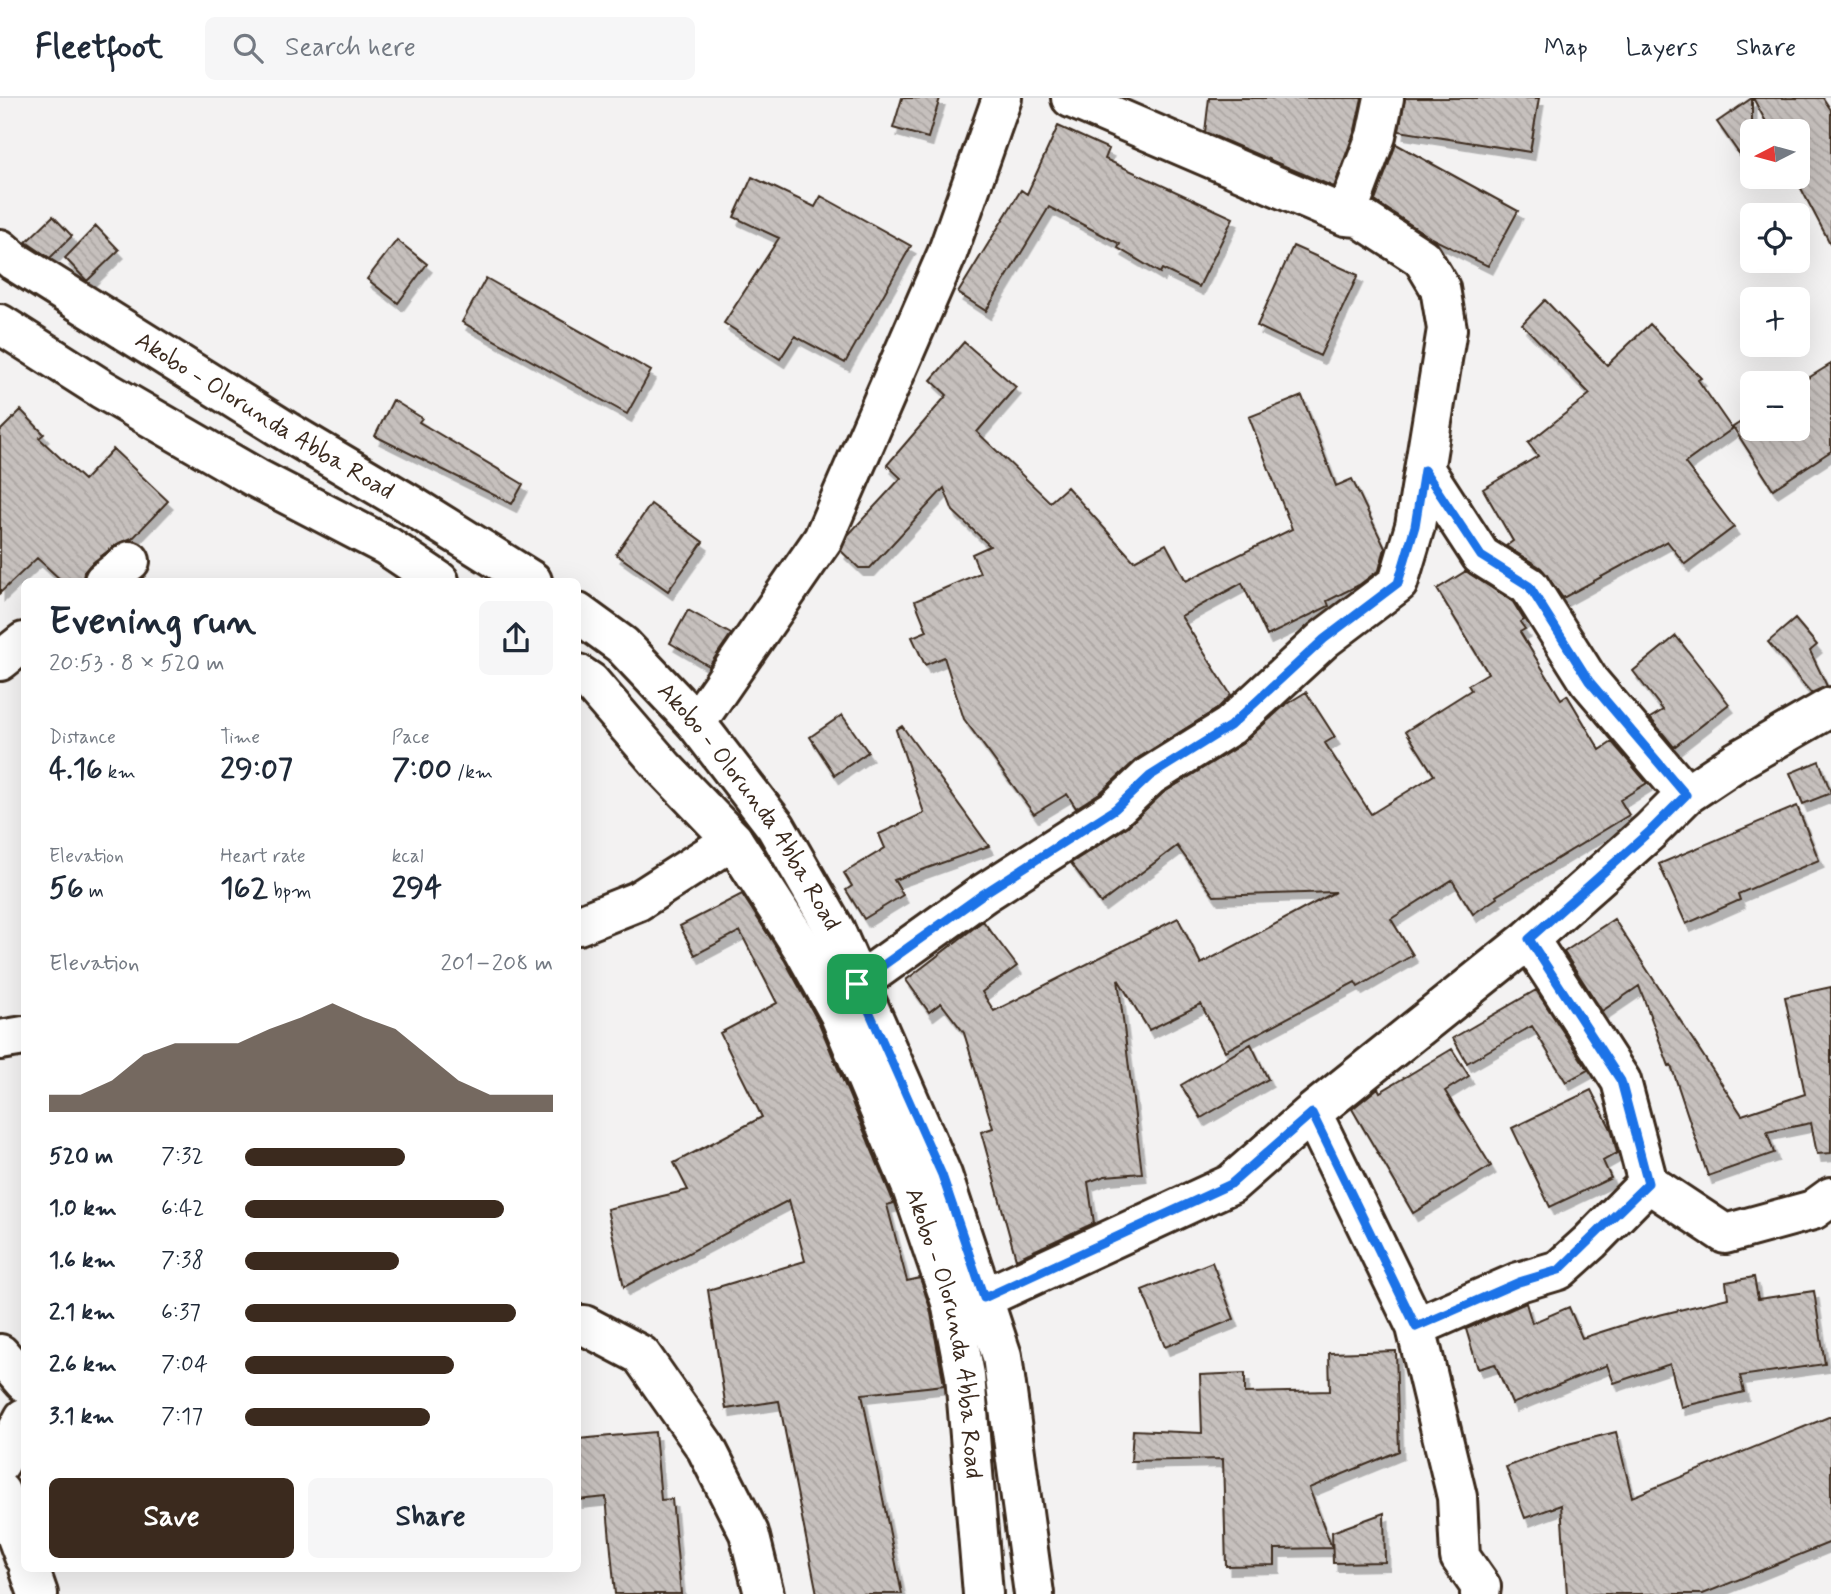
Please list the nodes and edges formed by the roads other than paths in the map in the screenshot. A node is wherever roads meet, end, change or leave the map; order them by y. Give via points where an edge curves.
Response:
1 (1002, 98) edge
2 (1071, 98) edge
3 (1384, 98) edge
4 (1346, 216) junction
5 (0, 249) edge
6 (0, 324) edge
7 (145, 344) junction
8 (102, 389) junction
9 (1424, 470) junction
10 (435, 578) edge
11 (528, 578) edge
12 (581, 615) edge
13 (21, 644) edge
14 (0, 661) edge
15 (581, 676) edge
16 (1831, 707) edge
17 (696, 723) junction
18 (1686, 795) junction
19 (733, 840) junction
20 (581, 924) edge
21 (1529, 939) junction
22 (857, 984) junction
23 (21, 1036) edge
24 (0, 1040) edge
25 (1312, 1113) junction
26 (1648, 1183) junction
27 (1831, 1197) edge
28 (984, 1298) junction
29 (581, 1325) edge
30 (1416, 1327) junction
31 (0, 1354) edge
32 (21, 1378) edge
33 (21, 1424) edge
34 (0, 1462) edge
35 (0, 1492) edge
36 (21, 1548) edge
37 (30, 1572) edge
38 (38, 1594) edge
39 (764, 1594) edge
40 (983, 1594) edge
41 (1034, 1594) edge
42 (1480, 1594) edge

1 - 17 street via 947,254 823,539
2 - 4 street
3 - 4 street via 1376,136
4 - 9 street via 1359,217 1422,258 1440,288 1447,329
5 - 7 street, Akobo - Olorunda Abba Road
6 - 8 street, Akobo - Olorunda Abba Road
7 - 8 street
7 - 11 street, Akobo - Olorunda Abba Road
8 - 10 street, Akobo - Olorunda Abba Road via 256,478 387,546
9 - 18 street via 1481,556 1529,586 1589,681
9 - 22 street via 1415,526 1398,583 1324,639 1230,726 1150,776 1115,809 983,894
12 - 17 street, Akobo - Olorunda Abba Road via 622,645
13 - 14 street
15 - 19 street, Akobo - Olorunda Abba Road
16 - 18 street
17 - 22 street, Akobo - Olorunda Abba Road via 776,827 835,930
18 - 21 street
19 - 20 street via 638,901
19 - 40 street, Akobo - Olorunda Abba Road via 804,950 838,1013 912,1188 951,1302 965,1376
21 - 25 street
21 - 26 street via 1621,1081
22 - 28 street, Akobo - Olorunda Abba Road via 942,1175
23 - 24 street
25 - 28 street via 1231,1184
25 - 30 street
26 - 27 street via 1725,1234 1813,1210
26 - 30 street via 1559,1270 1519,1282
28 - 41 street, Akobo - Olorunda Abba Road via 1002,1356
29 - 39 street via 641,1355 706,1448 748,1533
30 - 42 street via 1457,1497 1460,1557 1481,1587
31 - 32 street
33 - 34 street
35 - 36 street
37 - 38 street

